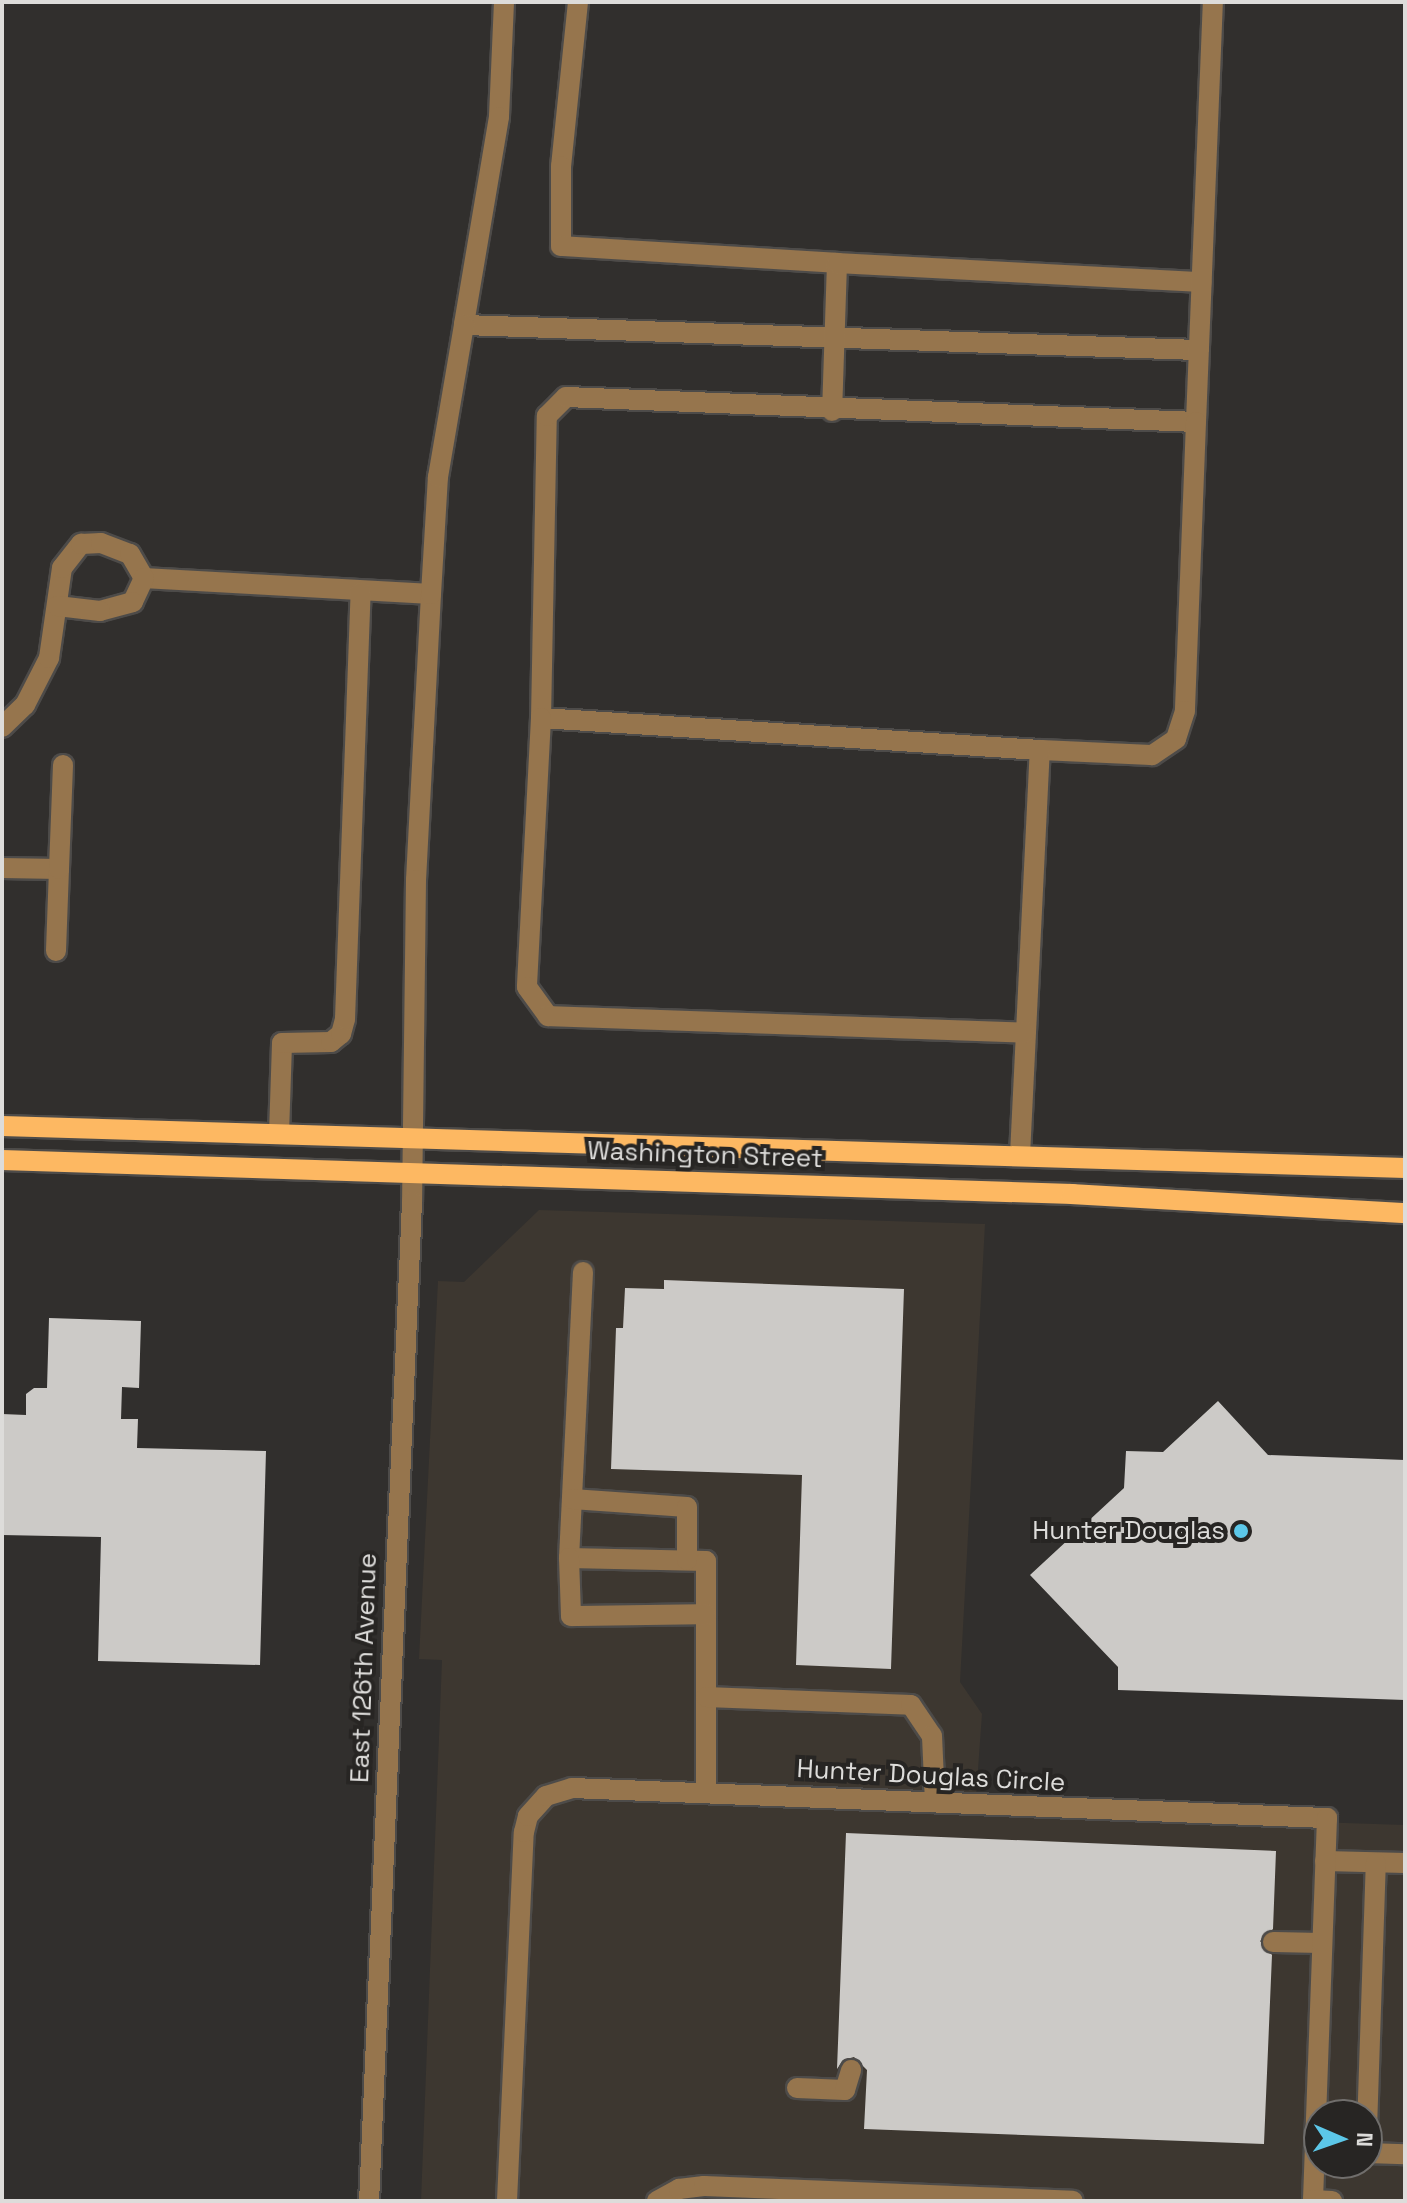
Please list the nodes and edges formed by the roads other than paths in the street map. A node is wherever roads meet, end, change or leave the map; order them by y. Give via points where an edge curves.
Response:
1 (504, 2) edge
2 (578, 2) edge
3 (1213, 2) edge
4 (837, 263) junction
5 (1202, 282) junction
6 (464, 325) junction
7 (835, 336) junction
8 (1199, 350) junction
9 (832, 411) junction
10 (1196, 422) junction
11 (144, 578) junction
12 (361, 592) junction
13 (431, 594) junction
14 (57, 606) junction
15 (541, 718) junction
16 (2, 727) edge
17 (1040, 750) junction
18 (63, 765) dead end
19 (2, 868) edge
20 (59, 869) junction
21 (56, 951) dead end
22 (1025, 1033) junction
23 (2, 1126) edge
24 (279, 1134) junction
25 (413, 1137) junction
26 (1020, 1155) junction
27 (2, 1160) edge
28 (1405, 1168) edge
29 (413, 1172) junction
30 (1405, 1213) edge
31 (583, 1272) dead end
32 (572, 1499) junction
33 (569, 1558) junction
34 (687, 1560) junction
35 (706, 1614) junction
36 (706, 1697) junction
37 (706, 1792) junction
38 (935, 1802) junction
39 (1325, 1861) junction
40 (1376, 1863) junction
41 (1405, 1863) edge
42 (1273, 1942) dead end
43 (1322, 1943) junction
44 (851, 2070) dead end
45 (797, 2088) dead end
46 (1368, 2099) edge
47 (1383, 2153) edge
48 (1405, 2154) edge
49 (890, 2197) edge
50 (1039, 2200) edge
51 (1313, 2200) edge
52 (369, 2201) edge
53 (507, 2201) edge
54 (657, 2201) edge
55 (1073, 2201) edge
56 (1304, 2201) edge
57 (1332, 2201) edge

1 - 6 street, East 126th Avenue via 499,117
2 - 4 street via 561,166 561,246
3 - 5 street
4 - 5 street
4 - 7 street
5 - 8 street
6 - 7 street
6 - 13 street, East 126th Avenue via 438,477
7 - 8 street
7 - 9 street
8 - 10 street
9 - 10 street
9 - 15 street via 566,397 547,416
10 - 17 street via 1185,711 1176,739 1152,755
11 - 12 street
11 - 14 street via 133,602 100,611
11 - 14 street via 130,554 101,543 81,544 62,568
12 - 13 street
12 - 24 street via 345,1019 341,1034 331,1042 282,1043
13 - 25 street, East 126th Avenue via 416,880
14 - 16 street via 49,658 25,705
15 - 17 street
15 - 22 street via 527,987 548,1016
17 - 22 street
18 - 20 street
19 - 20 street
20 - 21 street
22 - 26 street
23 - 24 main road, Washington Street
24 - 25 main road, Washington Street
25 - 26 main road, Washington Street
25 - 29 street, East 126th Avenue
26 - 28 main road, Washington Street
27 - 29 main road, Washington Street
29 - 30 main road, Washington Street via 1072,1194
29 - 52 street, East 126th Avenue
31 - 32 street
32 - 33 street
32 - 34 street via 687,1507
33 - 34 street
33 - 35 street via 571,1616
34 - 35 street via 706,1561
35 - 36 street
36 - 37 street
36 - 38 street via 911,1705 932,1736
37 - 38 street, Hunter Douglas Circle
37 - 53 street, Hunter Douglas Circle via 558,1790 528,1816 522,1846
38 - 39 street, Hunter Douglas Circle via 1327,1818
39 - 40 street
39 - 43 street, Hunter Douglas Circle
40 - 41 street
40 - 46 street
42 - 43 street
43 - 51 street, Hunter Douglas Circle
44 - 45 street via 845,2090
47 - 48 street
49 - 50 street
49 - 54 street via 704,2186 679,2189
50 - 55 street
51 - 56 street
51 - 57 street

